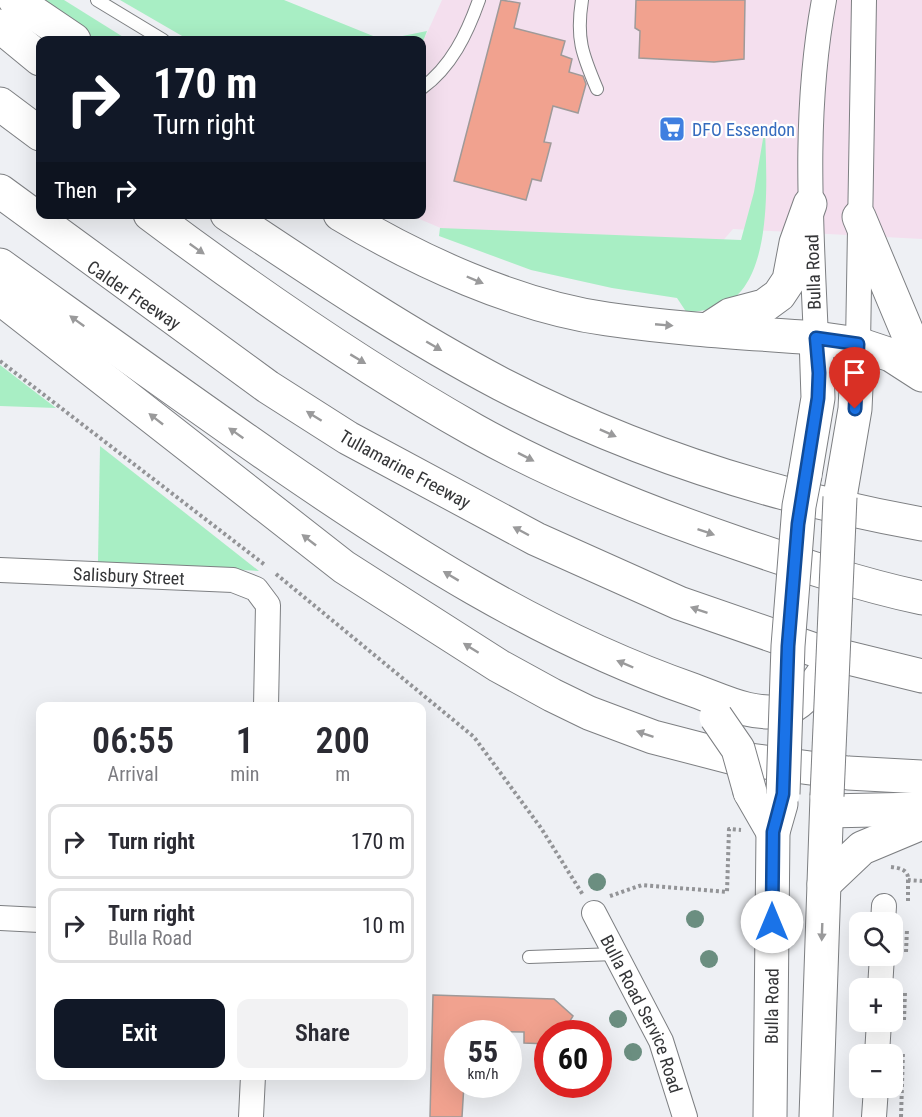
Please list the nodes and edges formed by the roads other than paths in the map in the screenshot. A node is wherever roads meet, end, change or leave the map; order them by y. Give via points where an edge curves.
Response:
1 (15, 0) edge
2 (97, 0) edge
3 (479, 0) edge
4 (582, 0) edge
5 (824, 0) edge
6 (864, 0) edge
7 (0, 26) edge
8 (68, 36) edge
9 (157, 36) edge
10 (0, 49) edge
11 (36, 56) edge
12 (36, 76) edge
13 (426, 85) edge
14 (597, 89) dead end
15 (0, 104) edge
16 (36, 131) edge
17 (0, 191) edge
18 (0, 204) edge
19 (810, 204) junction
20 (36, 217) edge
21 (859, 217) junction
22 (38, 219) edge
23 (157, 219) edge
24 (234, 219) edge
25 (245, 219) edge
26 (349, 219) edge
27 (0, 266) edge
28 (312, 271) junction
29 (0, 298) edge
30 (709, 329) junction
31 (816, 338) junction
32 (858, 344) junction
33 (922, 359) edge
34 (922, 375) edge
35 (268, 387) junction
36 (922, 524) edge
37 (0, 570) edge
38 (922, 598) edge
39 (845, 660) junction
40 (922, 676) edge
41 (679, 686) junction
42 (266, 702) edge
43 (779, 711) junction
44 (922, 777) edge
45 (783, 795) junction
46 (826, 803) junction
47 (922, 809) edge
48 (922, 823) edge
49 (773, 832) junction
50 (824, 884) junction
51 (591, 908) road end
52 (0, 918) edge
53 (36, 920) edge
54 (616, 954) junction
55 (529, 957) dead end
56 (253, 1080) edge
57 (875, 1098) edge
58 (251, 1117) edge
59 (685, 1117) edge
60 (770, 1117) edge
61 (816, 1117) edge
62 (874, 1117) edge

1 - 8 main road
2 - 9 lane
3 - 13 lane via 456,51 439,75
4 - 14 lane via 578,31 582,54
5 - 19 street, Bulla Road via 808,142
6 - 21 street
7 - 11 main road
10 - 12 main road
15 - 16 main road
17 - 20 main road, Tullamarine Freeway
18 - 35 main road, Calder Freeway
19 - 30 main road via 796,243 789,280 779,295 764,306 730,315
19 - 31 street, Bulla Road
21 - 32 street
21 - 33 main road
22 - 35 main road, Tullamarine Freeway
23 -> 38 main road via 328,341 524,456 692,528 858,584
24 - 28 main road
25 - 28 main road
26 -> 30 main road via 421,258 518,298 605,319
41 -> 27 main road via 523,616 382,534
28 -> 36 main road via 398,326 501,384 622,439 777,492
44 -> 29 main road via 848,773 734,758 653,737 552,695 499,666 344,567
30 - 31 main road
31 - 32 main road
31 - 43 main road, Bulla Road, bridge via 818,398 797,534
32 - 34 main road via 891,355
32 - 39 main road, bridge via 855,409 837,516
39 -> 35 main road, Tullamarine Freeway via 680,603 536,539 348,438
37 - 42 street, Salisbury Street via 233,580 256,589 268,605
39 - 40 main road, Tullamarine Freeway
39 - 43 main road via 798,703
39 - 46 main road, bridge
41 - 43 main road via 745,708
41 - 49 main road, bridge via 716,717 738,749 750,792
43 - 45 main road, Bulla Road, bridge
45 - 46 main road via 805,806
45 - 49 main road, Bulla Road
46 - 47 main road
46 - 50 main road
48 - 50 main road via 862,848
49 - 60 main road, Bulla Road
50 -> 61 main road
51 - 54 street, Bulla Road Service Road
52 - 53 street
54 - 55 lane
54 - 59 street, Bulla Road Service Road via 661,1041
56 - 58 street
57 - 62 street

